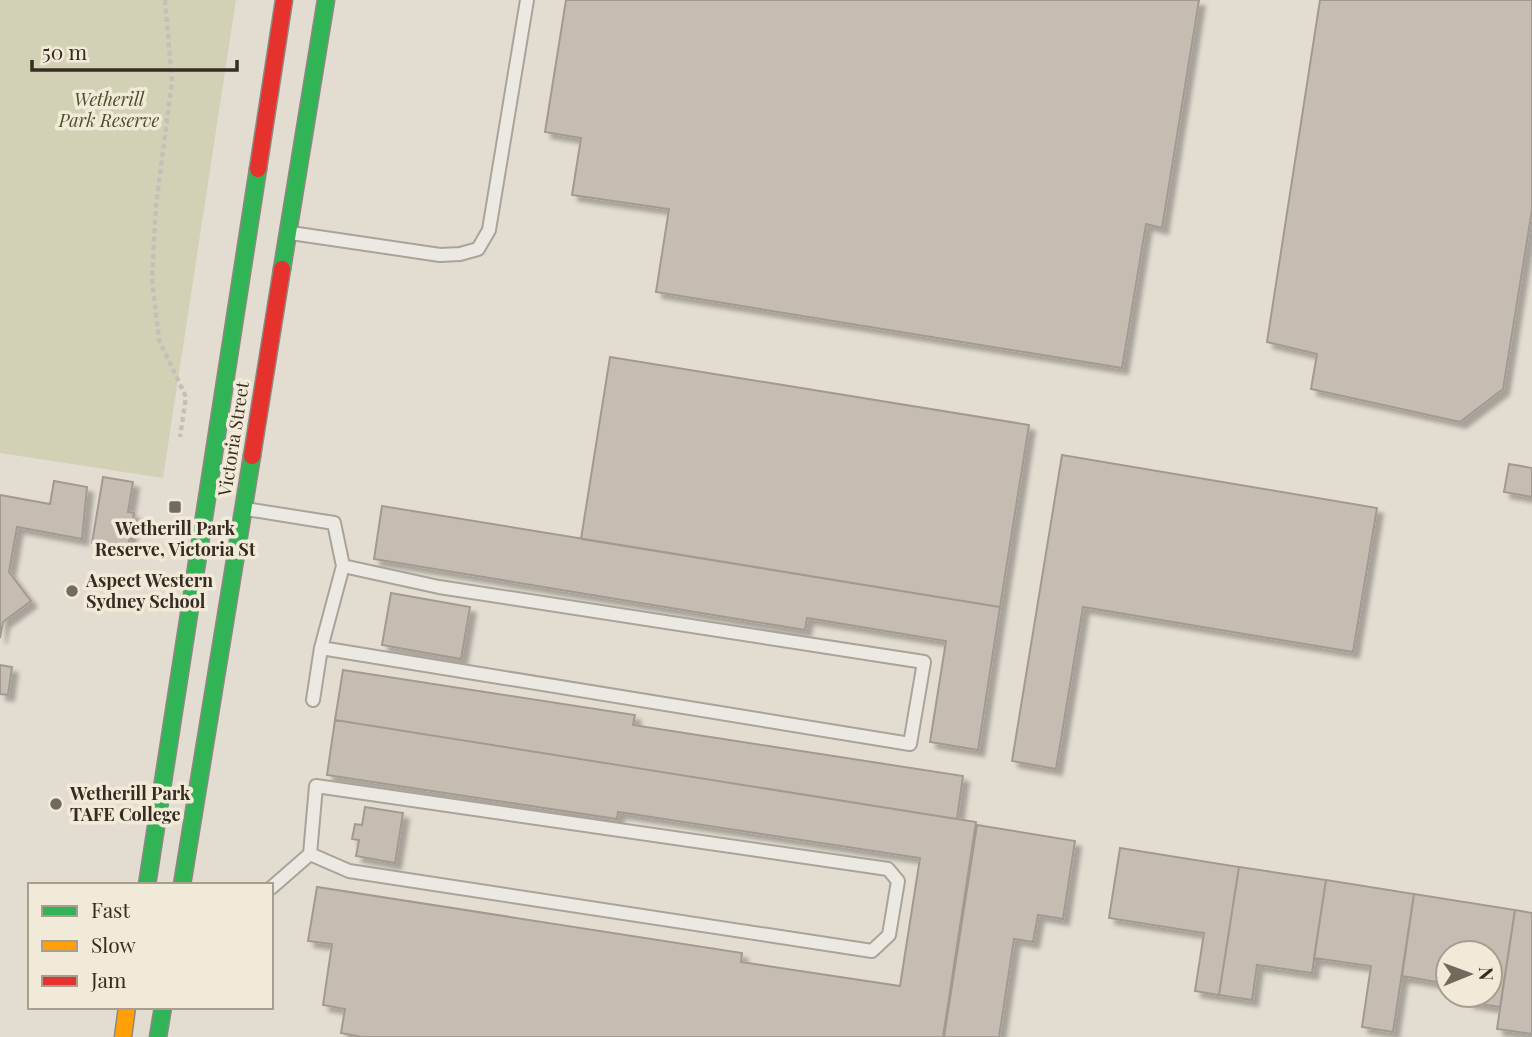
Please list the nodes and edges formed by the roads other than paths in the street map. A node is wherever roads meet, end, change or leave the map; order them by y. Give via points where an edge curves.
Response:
1 (284, 0) edge
2 (326, 0) edge
3 (527, 0) edge
4 (288, 233) junction
5 (242, 509) junction
6 (343, 566) junction
7 (321, 648) junction
8 (313, 700) dead end
9 (310, 854) junction
10 (147, 883) edge
11 (182, 883) edge
12 (273, 886) edge
13 (127, 1009) edge
14 (163, 1009) edge
15 (123, 1037) edge
16 (158, 1037) edge

1 - 10 main road, Victoria Street
2 - 4 main road, Victoria Street
3 - 4 lane via 489,230 478,248 440,255
4 - 5 main road, Victoria Street
5 - 6 lane via 334,523
5 - 11 main road, Victoria Street
6 - 7 lane
6 - 7 lane via 439,587 924,662 910,744
7 - 8 lane
9 - 9 lane via 349,870 872,951 889,935 898,881 888,869 316,786
9 - 12 lane
13 - 15 main road
14 - 16 main road

